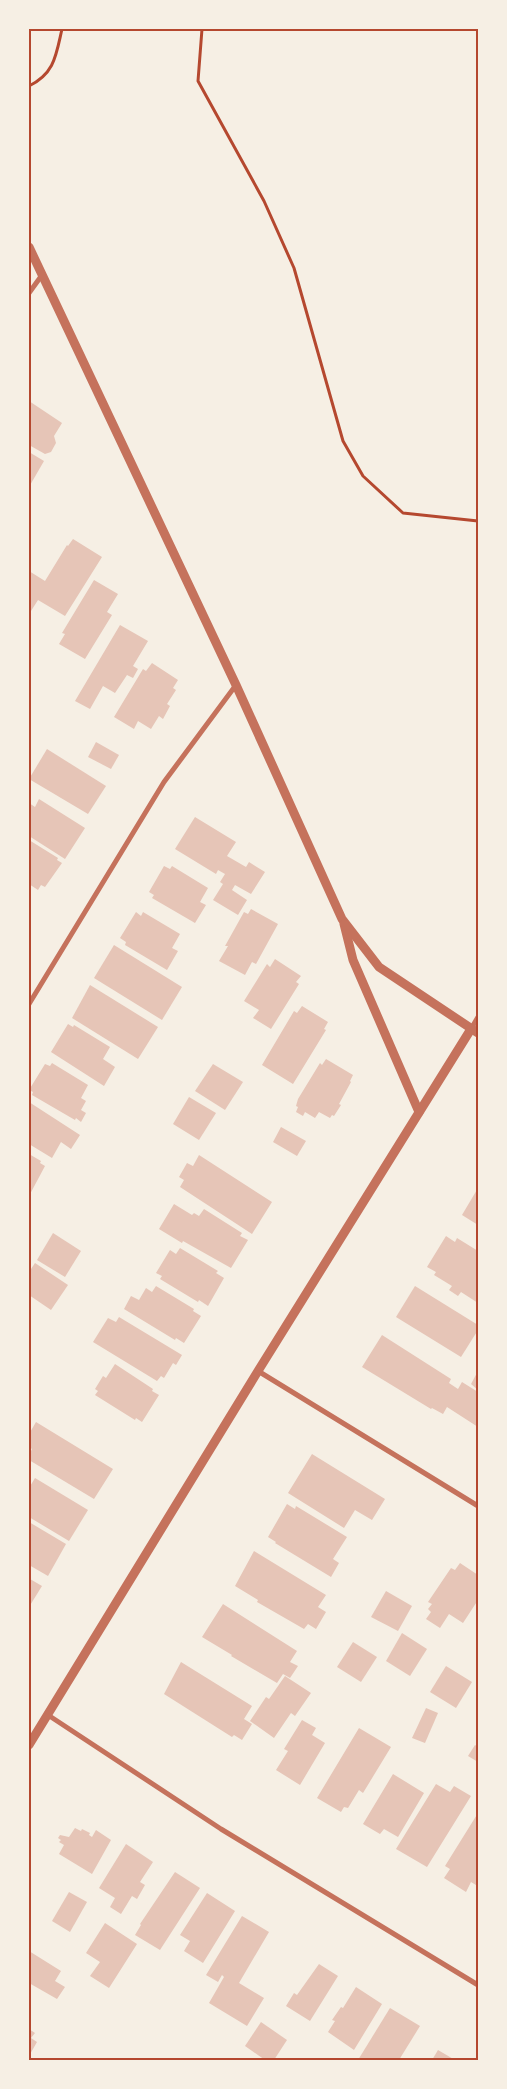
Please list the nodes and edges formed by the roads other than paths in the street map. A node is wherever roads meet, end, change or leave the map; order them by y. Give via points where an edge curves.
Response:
1 (29, 247) edge
2 (42, 275) junction
3 (29, 293) edge
4 (236, 685) junction
5 (342, 919) junction
6 (29, 1004) edge
7 (478, 1017) edge
8 (474, 1031) edge
9 (418, 1112) junction
10 (258, 1371) junction
11 (478, 1506) edge
12 (48, 1715) junction
13 (29, 1746) edge
14 (478, 1985) edge

1 - 2 street
2 - 3 street
2 - 4 street
4 - 5 street
4 - 6 street via 164,782
5 - 8 street via 378,968
5 - 9 street via 353,960
7 - 8 street
8 - 9 street
9 - 10 street
10 - 11 street
10 - 12 street
12 - 13 street
12 - 14 street via 220,1829

